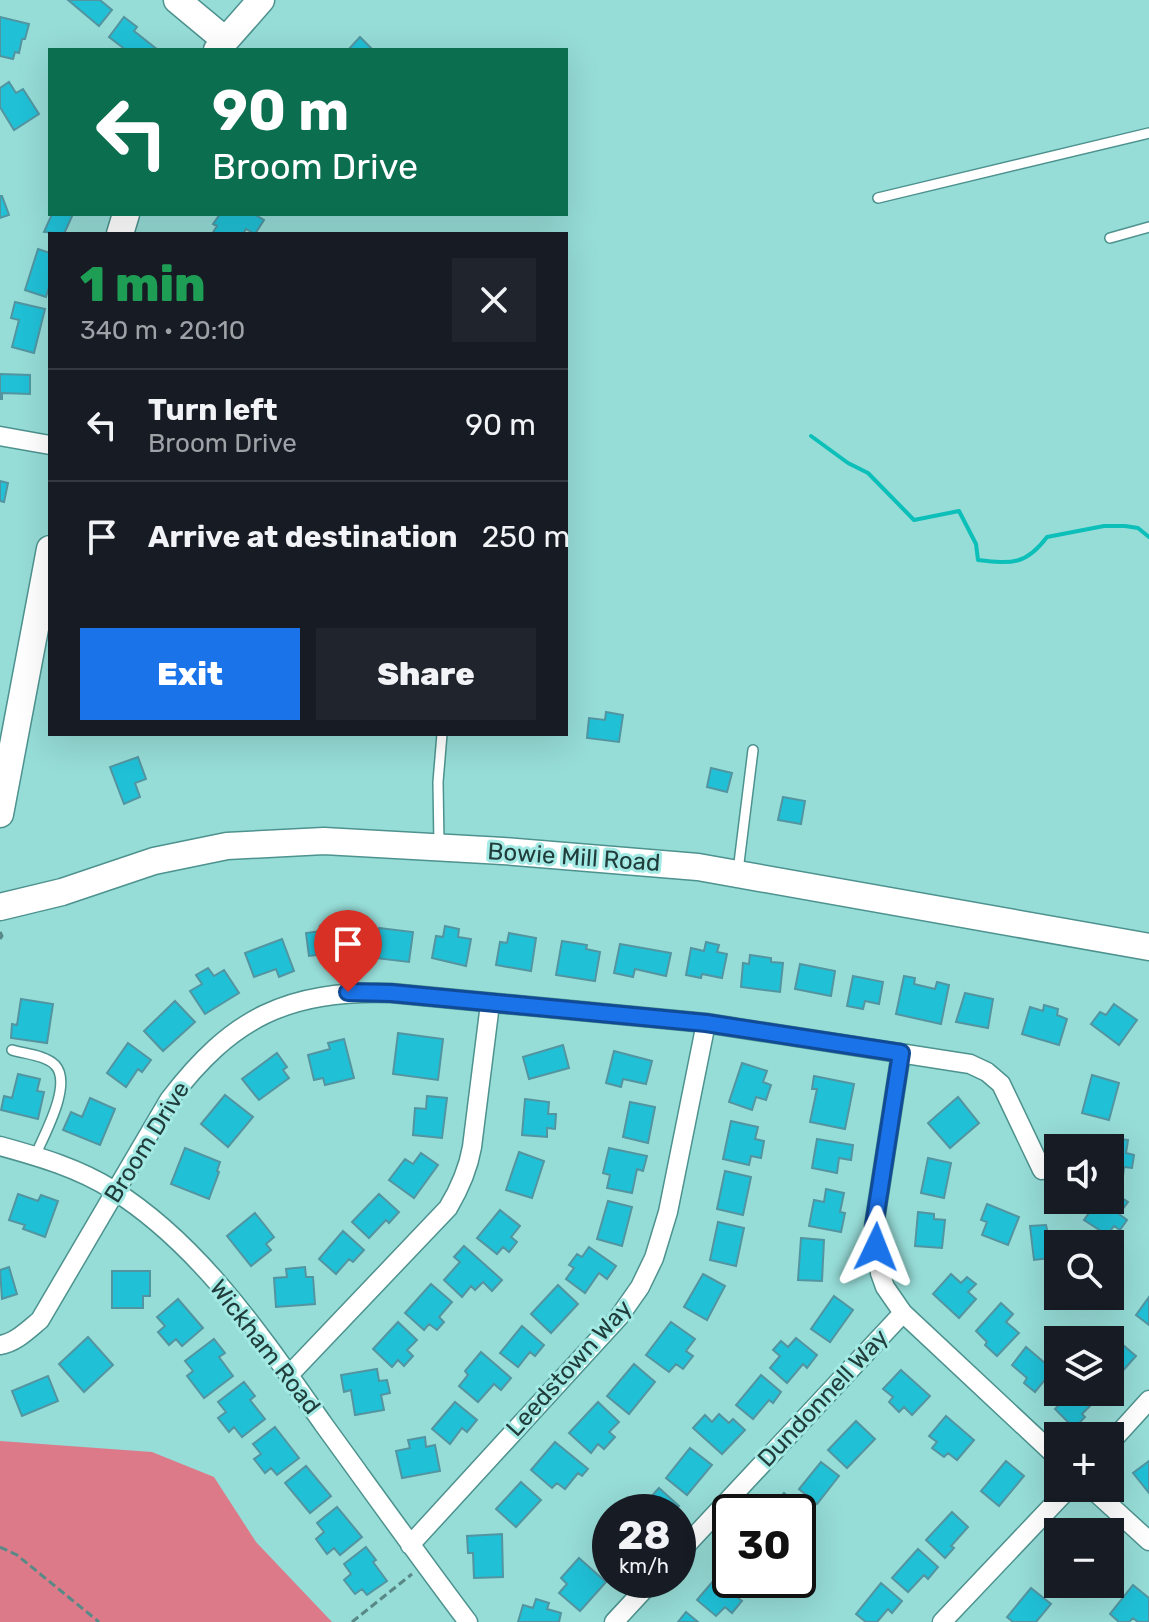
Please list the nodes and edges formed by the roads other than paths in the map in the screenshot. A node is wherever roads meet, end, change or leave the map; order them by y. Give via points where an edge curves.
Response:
1 (177, 0) edge
2 (261, 0) edge
3 (221, 45) edge
4 (1149, 133) edge
5 (878, 198) dead end
6 (1149, 227) edge
7 (1110, 238) dead end
8 (0, 436) edge
9 (48, 445) edge
10 (48, 569) edge
11 (44, 610) edge
12 (10, 705) edge
13 (442, 736) edge
14 (753, 750) dead end
15 (0, 814) edge
16 (439, 848) junction
17 (737, 874) junction
18 (0, 907) edge
19 (1149, 947) edge
20 (490, 1004) junction
21 (706, 1023) junction
22 (12, 1050) dead end
23 (901, 1053) junction
24 (0, 1146) edge
25 (35, 1156) junction
26 (1042, 1170) dead end
27 (115, 1191) junction
28 (903, 1313) junction
29 (0, 1345) edge
30 (289, 1375) junction
31 (1149, 1400) edge
32 (1124, 1428) edge
33 (1044, 1445) edge
34 (1056, 1502) edge
35 (1106, 1502) edge
36 (696, 1535) edge
37 (1149, 1541) edge
38 (410, 1545) junction
39 (636, 1598) edge
40 (468, 1622) edge
41 (614, 1622) edge
42 (942, 1622) edge

1 - 3 street
2 - 3 street
4 - 5 lane
6 - 7 lane
8 - 9 street
10 - 11 street
11 - 12 street
12 - 15 street
13 - 16 lane
14 - 17 lane
16 - 17 street, Bowie Mill Road
16 - 18 street, Bowie Mill Road via 324,841 227,846 154,861
17 - 19 street, Bowie Mill Road
20 - 21 street, Broom Drive
20 - 27 street, Broom Drive via 348,992 271,1011 239,1029 190,1072
20 - 30 street via 472,1147 460,1188 448,1208
21 - 23 street, Broom Drive
21 - 38 street, Leedstown Way via 668,1212 640,1287 619,1317
22 - 25 lane via 47,1059 57,1066 61,1080 53,1117
23 - 26 street, Broom Drive via 970,1064 995,1077
23 - 28 street via 874,1226 880,1273
24 - 25 street, Wickham Road
25 - 27 street, Wickham Road
27 - 29 street, Broom Drive via 40,1320
27 - 30 street, Wickham Road via 187,1250
28 - 33 street
28 - 36 street, Dundonnell Way
30 - 38 street, Wickham Road
31 - 32 street
34 - 42 street
35 - 37 street
38 - 40 street, Wickham Road
39 - 41 street

